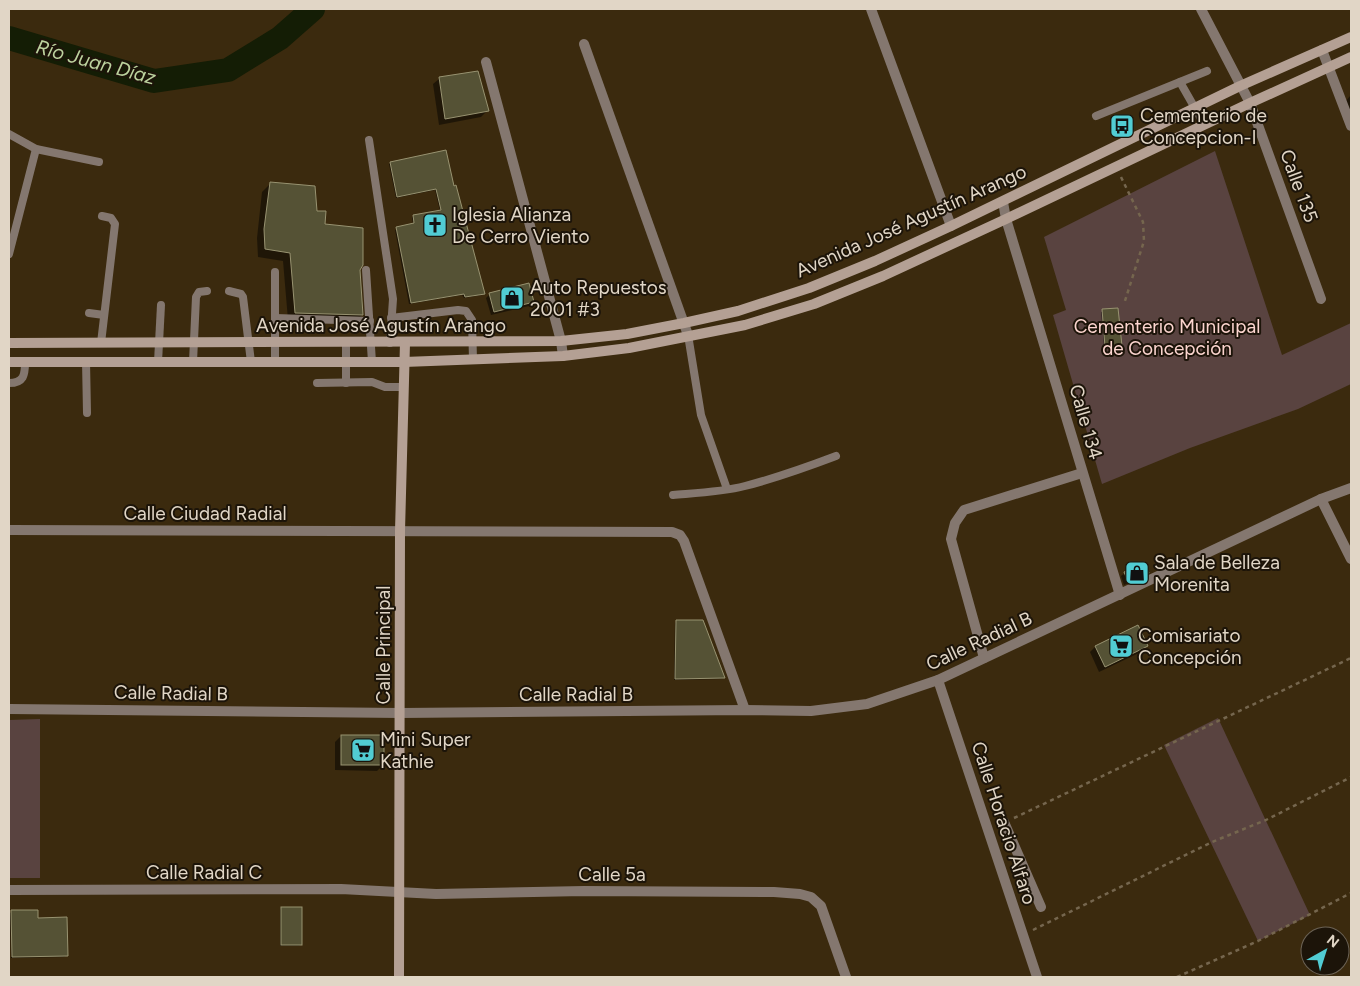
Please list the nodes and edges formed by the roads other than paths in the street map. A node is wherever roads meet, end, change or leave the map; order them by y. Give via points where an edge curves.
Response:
1 (871, 9) edge
2 (1201, 9) edge
3 (1351, 37) edge
4 (584, 44) dead end
5 (1322, 50) junction
6 (1351, 57) edge
7 (486, 62) dead end
8 (1328, 68) junction
9 (1207, 71) dead end
10 (1180, 82) junction
11 (1240, 86) junction
12 (1250, 103) junction
13 (1195, 108) junction
14 (1096, 116) dead end
15 (1204, 124) junction
16 (1351, 126) edge
17 (9, 134) edge
18 (368, 140) dead end
19 (36, 149) junction
20 (99, 162) dead end
21 (1003, 202) junction
22 (102, 216) dead end
23 (1006, 219) junction
24 (951, 226) junction
25 (9, 254) edge
26 (366, 270) dead end
27 (275, 272) dead end
28 (207, 291) dead end
29 (229, 291) dead end
30 (1321, 299) dead end
31 (161, 306) dead end
32 (89, 313) dead end
33 (104, 315) junction
34 (275, 318) junction
35 (391, 318) junction
36 (370, 321) junction
37 (684, 323) junction
38 (688, 335) junction
39 (560, 341) junction
40 (473, 342) junction
41 (9, 343) edge
42 (101, 343) junction
43 (159, 343) junction
44 (194, 343) junction
45 (249, 343) junction
46 (274, 343) junction
47 (346, 343) junction
48 (372, 343) junction
49 (390, 343) junction
50 (404, 343) junction
51 (563, 356) junction
52 (473, 360) junction
53 (86, 361) junction
54 (9, 362) edge
55 (25, 362) junction
56 (158, 362) junction
57 (192, 362) junction
58 (251, 362) junction
59 (275, 362) junction
60 (346, 362) junction
61 (372, 362) junction
62 (404, 362) junction
63 (346, 382) junction
64 (317, 383) dead end
65 (9, 384) edge
66 (404, 387) junction
67 (87, 413) dead end
68 (836, 456) dead end
69 (1082, 473) junction
70 (1351, 488) edge
71 (727, 489) junction
72 (673, 495) dead end
73 (1321, 499) junction
74 (9, 530) edge
75 (400, 531) junction
76 (1351, 559) edge
77 (1120, 595) junction
78 (984, 658) junction
79 (938, 680) junction
80 (9, 709) edge
81 (745, 710) junction
82 (401, 713) junction
83 (1004, 822) road end
84 (1010, 838) junction
85 (993, 845) junction
86 (9, 890) edge
87 (399, 892) junction
88 (1042, 907) dead end
89 (399, 977) edge
90 (846, 977) edge
91 (1037, 977) edge

1 - 24 street
2 - 11 street, Calle 135
3 - 5 main road, Avenida José Agustín Arango
4 - 37 street
5 - 8 street
5 - 11 main road, Avenida José Agustín Arango
6 - 8 main road, Avenida José Agustín Arango
7 - 39 street
8 - 12 main road, Avenida José Agustín Arango
8 - 16 street
9 - 10 lane
10 - 13 lane
10 - 14 lane
11 - 12 street, Calle 135
11 - 13 main road, Avenida José Agustín Arango
12 - 15 main road, Avenida José Agustín Arango
12 - 30 street, Calle 135
13 - 15 lane
13 - 21 main road, Avenida José Agustín Arango
15 - 23 main road, Avenida José Agustín Arango
17 - 19 lane
18 - 35 lane via 393,299
19 - 20 lane
19 - 25 lane
21 - 23 street, Calle 134
21 - 24 main road, Avenida José Agustín Arango
22 - 33 lane via 111,218 115,224
23 - 38 main road, Avenida José Agustín Arango via 814,304 745,325
23 - 69 street, Calle 134
24 - 37 main road, Avenida José Agustín Arango via 810,288 738,311
26 - 36 lane
27 - 34 lane
28 - 44 lane via 199,292 196,297
29 - 45 lane via 238,292 243,297
31 - 43 lane
32 - 33 lane
33 - 42 lane
34 - 36 lane
34 - 46 lane
35 - 40 lane via 462,310 472,320
35 - 49 lane
36 - 48 lane
37 - 38 street
37 - 39 main road, Avenida José Agustín Arango via 627,334
38 - 51 main road, Avenida José Agustín Arango via 628,348
38 - 71 lane via 700,415
39 - 40 main road, Avenida José Agustín Arango
39 - 51 street
40 - 50 main road, Avenida José Agustín Arango
40 - 52 lane
41 - 42 main road, Avenida José Agustín Arango
42 - 43 main road, Avenida José Agustín Arango
43 - 44 main road, Avenida José Agustín Arango
43 - 56 lane
44 - 45 main road, Avenida José Agustín Arango
44 - 57 lane
45 - 46 main road, Avenida José Agustín Arango
45 - 58 lane
46 - 47 main road, Avenida José Agustín Arango
46 - 59 lane
47 - 48 main road, Avenida José Agustín Arango
47 - 60 lane
48 - 49 main road, Avenida José Agustín Arango
48 - 61 lane
49 - 50 main road, Avenida José Agustín Arango
50 - 62 main road, Calle Principal
51 - 52 main road, Avenida José Agustín Arango
52 - 62 main road, Avenida José Agustín Arango
53 - 55 main road, Avenida José Agustín Arango
53 - 56 main road, Avenida José Agustín Arango
53 - 67 lane
54 - 55 main road, Avenida José Agustín Arango
55 - 65 lane via 22,380
56 - 57 main road, Avenida José Agustín Arango
57 - 58 main road, Avenida José Agustín Arango
58 - 59 main road, Avenida José Agustín Arango
59 - 60 main road, Avenida José Agustín Arango
60 - 61 main road, Avenida José Agustín Arango
60 - 63 lane
61 - 62 main road, Avenida José Agustín Arango
62 - 66 main road, Calle Principal
63 - 64 lane
63 - 66 lane
66 - 75 main road, Calle Principal
68 - 71 lane
69 - 77 street, Calle 134
69 - 78 street via 964,510 955,524 951,539
70 - 73 street, Calle Radial B
71 - 72 lane
73 - 76 street
73 - 77 street, Calle Radial B
74 - 75 street, Calle Ciudad Radial
75 - 81 street, Calle Ciudad Radial via 619,531 680,535
75 - 82 main road, Calle Principal
77 - 78 street, Calle Radial B
78 - 79 street, Calle Radial B
79 - 81 street, Calle Radial B via 867,704 811,712
79 - 85 street, Calle Horacio Alfaro
80 - 82 street, Calle Radial B
81 - 82 street, Calle Radial B
82 - 87 main road, Calle Principal
83 - 84 street
84 - 85 street
84 - 88 street
85 - 91 street, Calle Horacio Alfaro
86 - 87 street, Calle Radial C via 341,889
87 - 89 main road, Calle Principal
87 - 90 street, Calle 5a via 800,894 811,897 821,906

